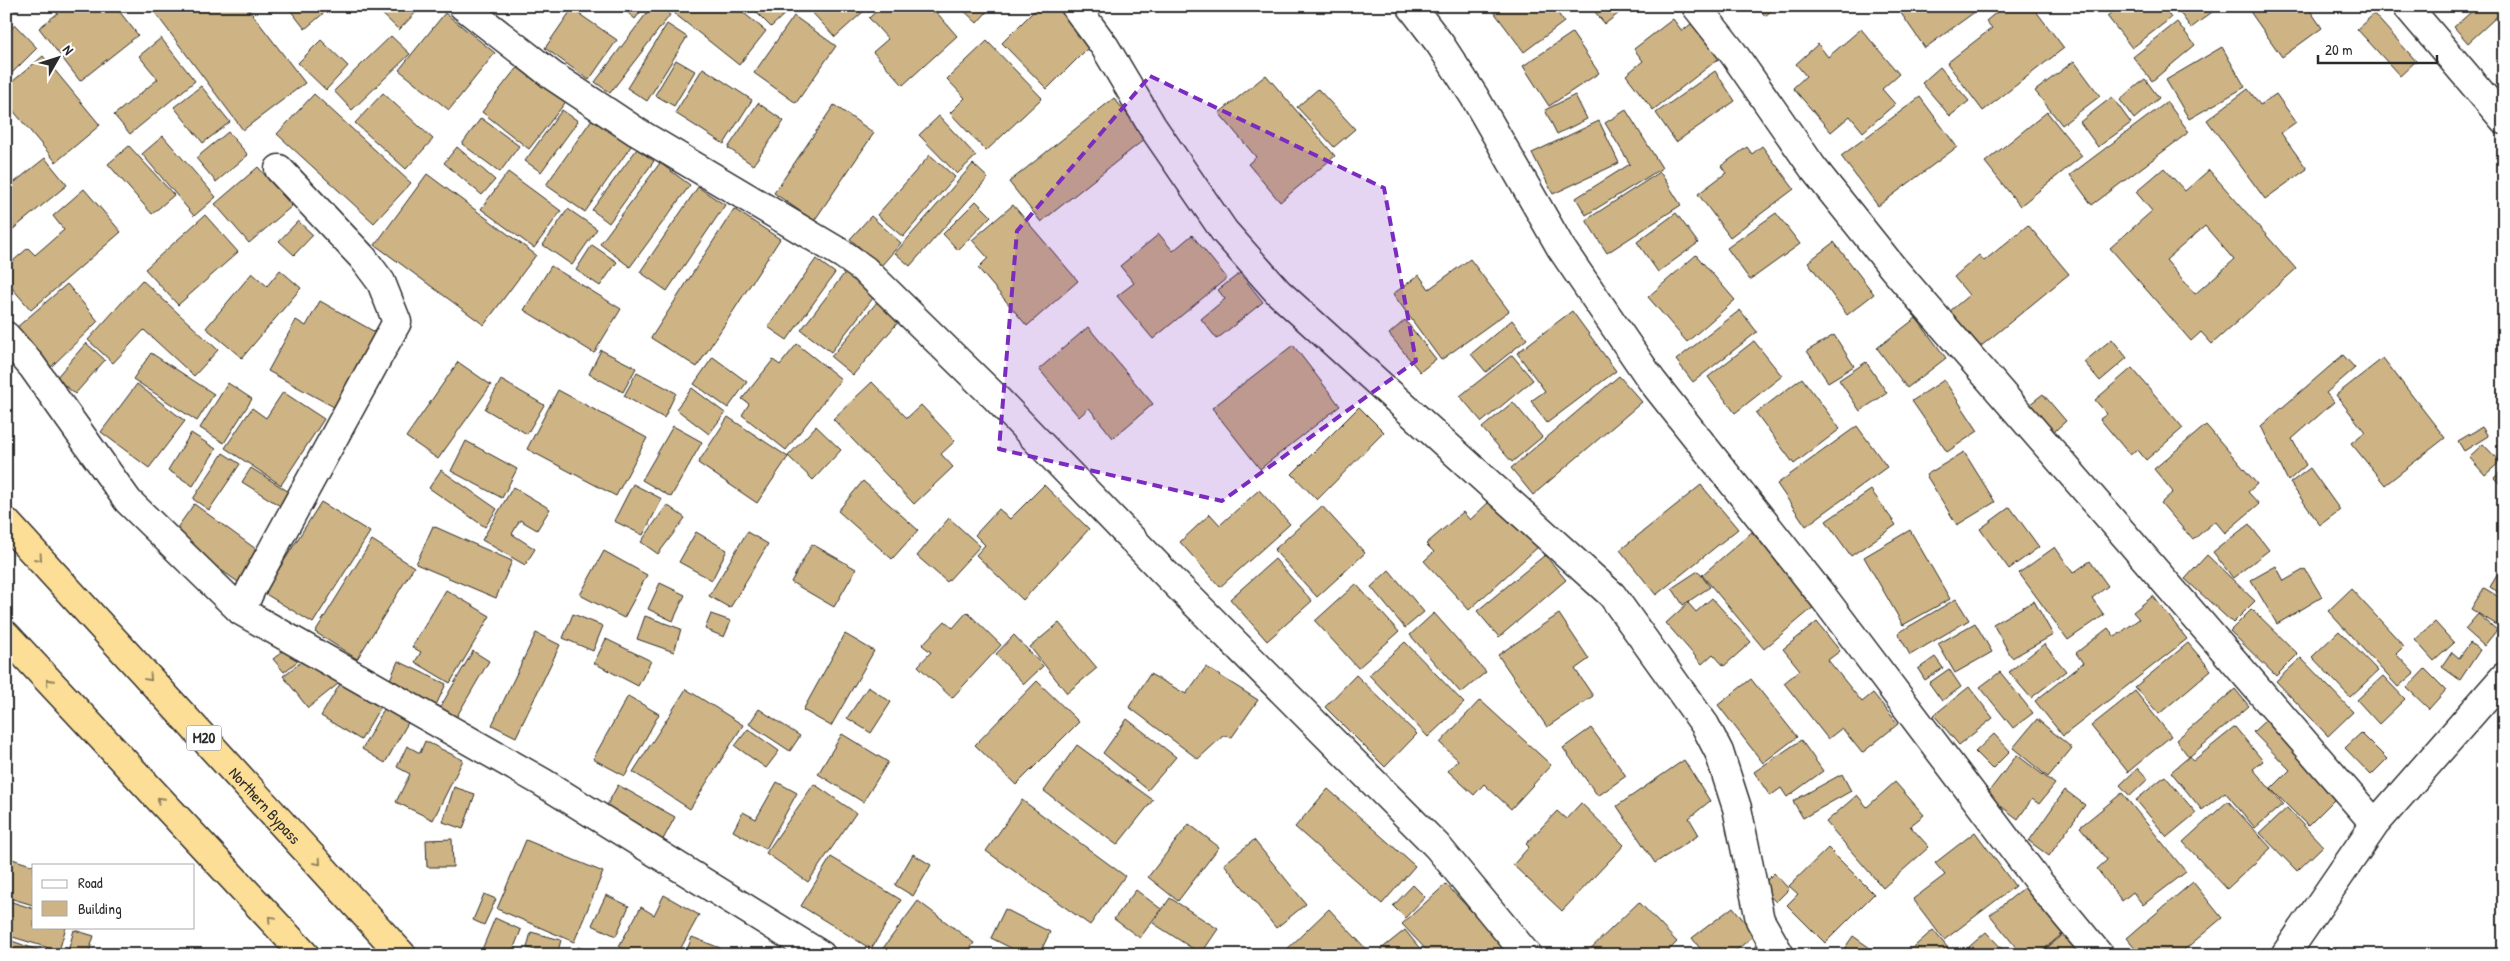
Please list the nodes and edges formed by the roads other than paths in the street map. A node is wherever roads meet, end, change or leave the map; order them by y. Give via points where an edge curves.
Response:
1 (463, 6) edge
2 (1075, 6) edge
3 (1411, 6) edge
4 (1696, 6) edge
5 (2407, 6) edge
6 (2504, 120) edge
7 (279, 169) dead end
8 (6, 336) edge
9 (6, 522) edge
10 (241, 611) junction
11 (6, 635) edge
12 (2504, 677) edge
13 (2375, 824) junction
14 (305, 955) edge
15 (402, 955) edge
16 (821, 955) edge
17 (1527, 955) edge
18 (1780, 955) edge
19 (2100, 955) edge
20 (2285, 955) edge

1 - 17 street via 553,76 637,132 844,254 865,270 996,398 1430,839
2 - 18 street via 1224,230 1278,292 1612,595 1704,725 1719,752 1737,808 1760,920
3 - 19 street via 1474,96 1561,248 1652,381 1824,598 2040,885
4 - 13 street via 1734,53 1813,168 1893,268
5 - 6 street
7 - 10 street via 363,258 381,282 397,322
8 - 10 street via 32,366 128,501
9 -> 15 highway, Northern Bypass / M20
10 - 16 street via 542,782
14 -> 11 highway
12 - 13 street
13 - 20 street

